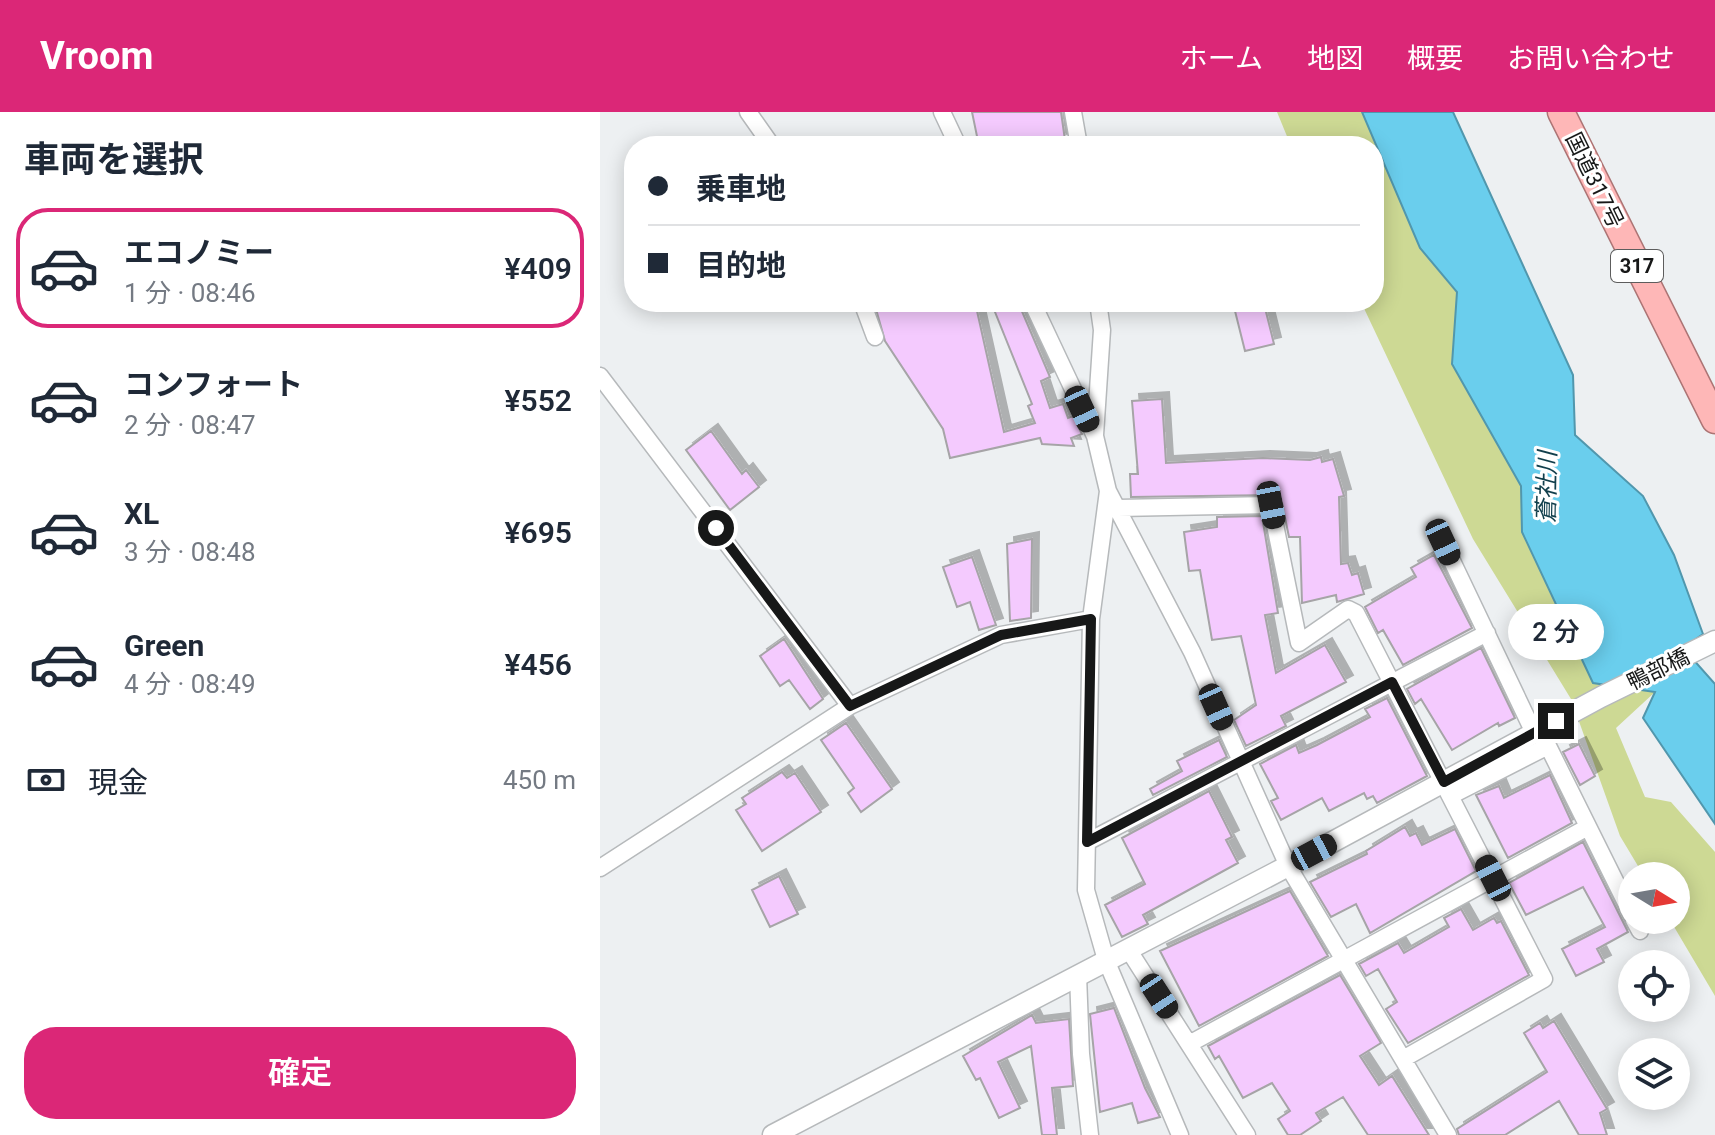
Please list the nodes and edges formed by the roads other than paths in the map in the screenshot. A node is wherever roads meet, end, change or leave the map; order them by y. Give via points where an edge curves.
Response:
1 (748, 112) edge
2 (942, 112) edge
3 (1073, 112) edge
4 (1561, 112) edge
5 (765, 136) edge
6 (953, 136) edge
7 (1077, 136) edge
8 (866, 312) edge
9 (1037, 312) edge
10 (1099, 312) edge
11 (875, 337) dead end
12 (600, 376) edge
13 (1715, 420) edge
14 (1095, 436) junction
15 (1108, 491) junction
16 (1118, 508) junction
17 (1443, 542) dead end
18 (1091, 619) junction
19 (1487, 633) junction
20 (1715, 641) edge
21 (1392, 682) junction
22 (850, 706) junction
23 (1534, 733) junction
24 (1241, 761) junction
25 (1447, 789) junction
26 (1588, 827) junction
27 (1087, 842) junction
28 (1288, 866) junction
29 (600, 868) edge
30 (1493, 878) junction
31 (1618, 888) edge
32 (1128, 949) junction
33 (1343, 958) junction
34 (1106, 960) junction
35 (1078, 975) junction
36 (1189, 1044) junction
37 (1403, 1059) junction
38 (773, 1135) edge
39 (1090, 1135) edge
40 (1180, 1135) edge
41 (1247, 1135) edge
42 (1448, 1135) edge

1 - 5 street
2 - 6 street
3 - 7 street
4 - 13 highway, 国道317号 / 317
8 - 11 street
9 - 14 street
10 - 14 street
12 - 22 street
14 - 15 street
15 - 16 street
15 - 18 street
16 - 21 street via 1271,505 1299,643 1348,609 1356,613
16 - 24 street
17 - 19 street
18 - 22 street via 1001,635
18 - 27 street
19 - 21 street
19 - 23 street
20 - 23 street, 鴨部橋
21 - 24 street
21 - 25 street
22 - 29 street
23 - 25 street, 鴨部橋
24 - 27 street
24 - 28 street
25 - 26 street via 1548,746
25 - 28 street, 鴨部橋
25 - 30 street
26 - 30 street
26 - 31 street
27 - 34 street via 1086,890
28 - 32 street, 鴨部橋
28 - 33 street
30 - 33 street
30 - 37 street via 1544,979
32 - 34 street, 鴨部橋
32 - 36 street
33 - 36 street
33 - 37 street
34 - 35 street, 鴨部橋
34 - 40 street
35 - 38 street, 鴨部橋
35 - 39 street
36 - 41 street
37 - 42 street

